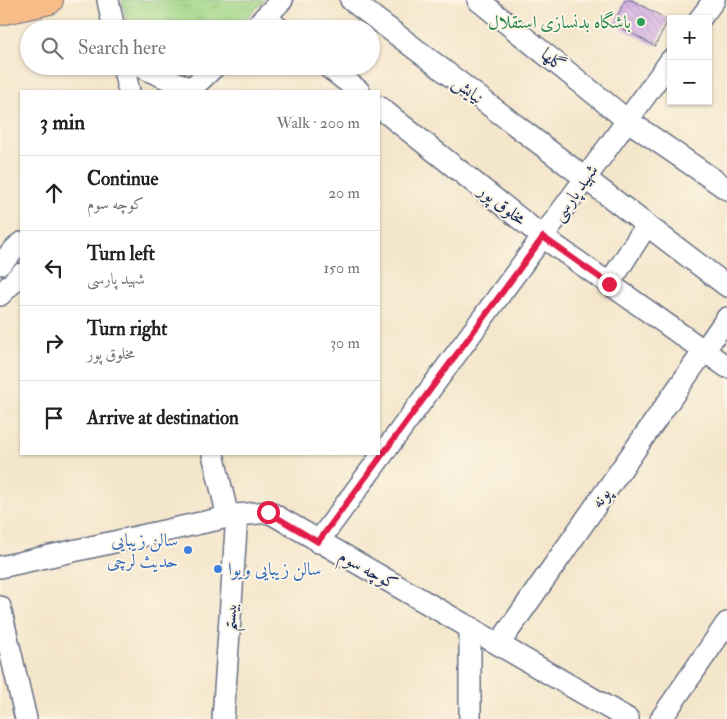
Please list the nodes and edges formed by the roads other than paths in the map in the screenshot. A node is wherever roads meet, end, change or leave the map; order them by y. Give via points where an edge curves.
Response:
1 (49, 0) edge
2 (108, 0) edge
3 (282, 0) edge
4 (351, 0) edge
5 (478, 0) edge
6 (714, 0) edge
7 (0, 11) edge
8 (703, 15) edge
9 (112, 20) edge
10 (269, 20) edge
11 (377, 20) edge
12 (380, 22) edge
13 (667, 66) edge
14 (125, 75) edge
15 (158, 75) edge
16 (205, 75) edge
17 (339, 75) edge
18 (129, 90) edge
19 (190, 90) edge
20 (358, 90) edge
21 (380, 108) edge
22 (628, 120) junction
23 (585, 179) junction
24 (727, 189) edge
25 (646, 226) junction
26 (543, 237) junction
27 (20, 244) edge
28 (0, 264) edge
29 (20, 275) edge
30 (609, 284) junction
31 (727, 286) edge
32 (0, 295) edge
33 (727, 318) edge
34 (704, 352) junction
35 (727, 367) edge
36 (212, 455) edge
37 (232, 516) junction
38 (318, 542) junction
39 (0, 567) edge
40 (0, 608) edge
41 (727, 623) edge
42 (470, 627) junction
43 (498, 644) junction
44 (26, 719) edge
45 (223, 719) edge
46 (470, 719) edge
47 (628, 719) edge
48 (662, 719) edge

1 - 7 main road
2 - 9 street
3 - 10 street
4 - 11 street, نیایش
5 - 22 street, گلها
6 - 8 street
12 - 23 street, نیایش
13 - 22 street, شهید پارسی
14 - 18 street
15 - 19 street
16 - 19 street
17 - 20 street
21 - 26 street, مخلوق پور
22 - 23 street, شهید پارسی
22 - 24 street, گلها
23 - 25 street, نیایش
23 - 26 street, شهید پارسی
25 - 30 street
25 - 31 street, نیایش
26 - 30 street, مخلوق پور
26 - 38 street, شهید پارسی
27 - 28 street
29 - 32 street
30 - 34 street, مخلوق پور
33 - 34 street, پونه
34 - 35 street, مخلوق پور
34 - 43 street, پونه
36 - 37 street, بیستم
37 - 38 street, کوچه سوم via 268,512
37 - 39 street, کوچه سوم
37 - 45 street, بیستم
38 - 42 street, کوچه سوم
40 - 44 street
41 - 48 street
42 - 43 street, کوچه سوم
42 - 46 street
43 - 47 street, کوچه سوم

